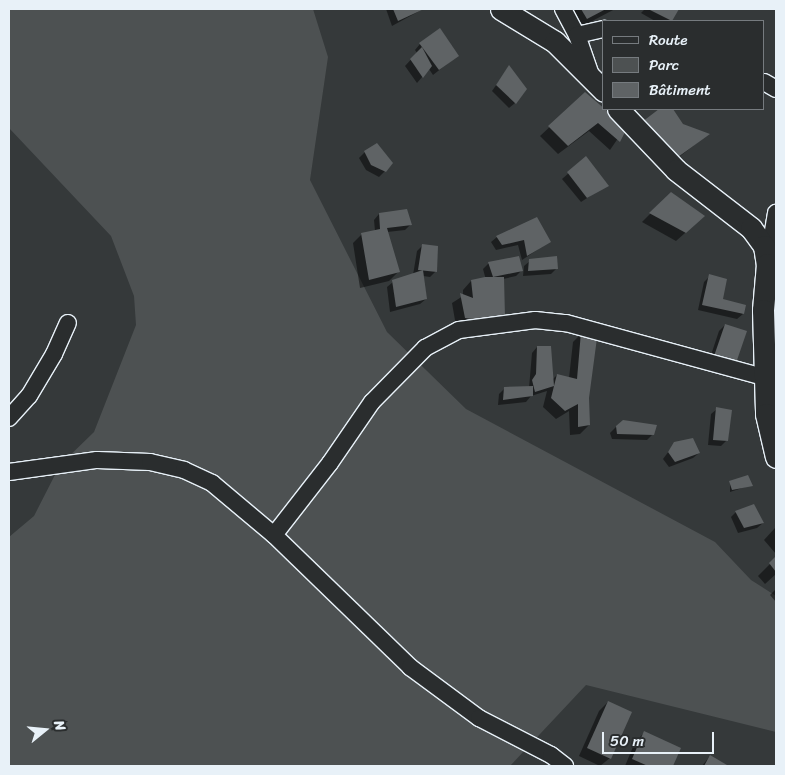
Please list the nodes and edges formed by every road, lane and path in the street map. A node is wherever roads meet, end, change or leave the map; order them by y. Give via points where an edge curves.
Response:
1 (501, 9) edge
2 (563, 9) edge
3 (602, 29) edge
4 (577, 35) junction
5 (765, 83) edge
6 (598, 85) edge
7 (776, 89) edge
8 (619, 110) edge
9 (775, 219) edge
10 (767, 264) junction
11 (68, 323) dead end
12 (764, 377) junction
13 (9, 418) edge
14 (776, 457) edge
15 (9, 472) edge
16 (274, 535) junction
17 (564, 766) edge

1 - 6 street via 555,42
2 - 4 street
3 - 4 street
4 - 6 street
5 - 7 street
8 - 10 street via 676,170 751,228 764,246
9 - 10 street
10 - 12 street via 763,310
11 - 13 street via 29,396
12 - 14 street via 766,414
12 - 16 street via 566,323 535,320 459,330 425,348 372,402
15 - 16 street via 97,460 150,462 184,470 212,483
16 - 17 street via 410,667 479,718 551,755

